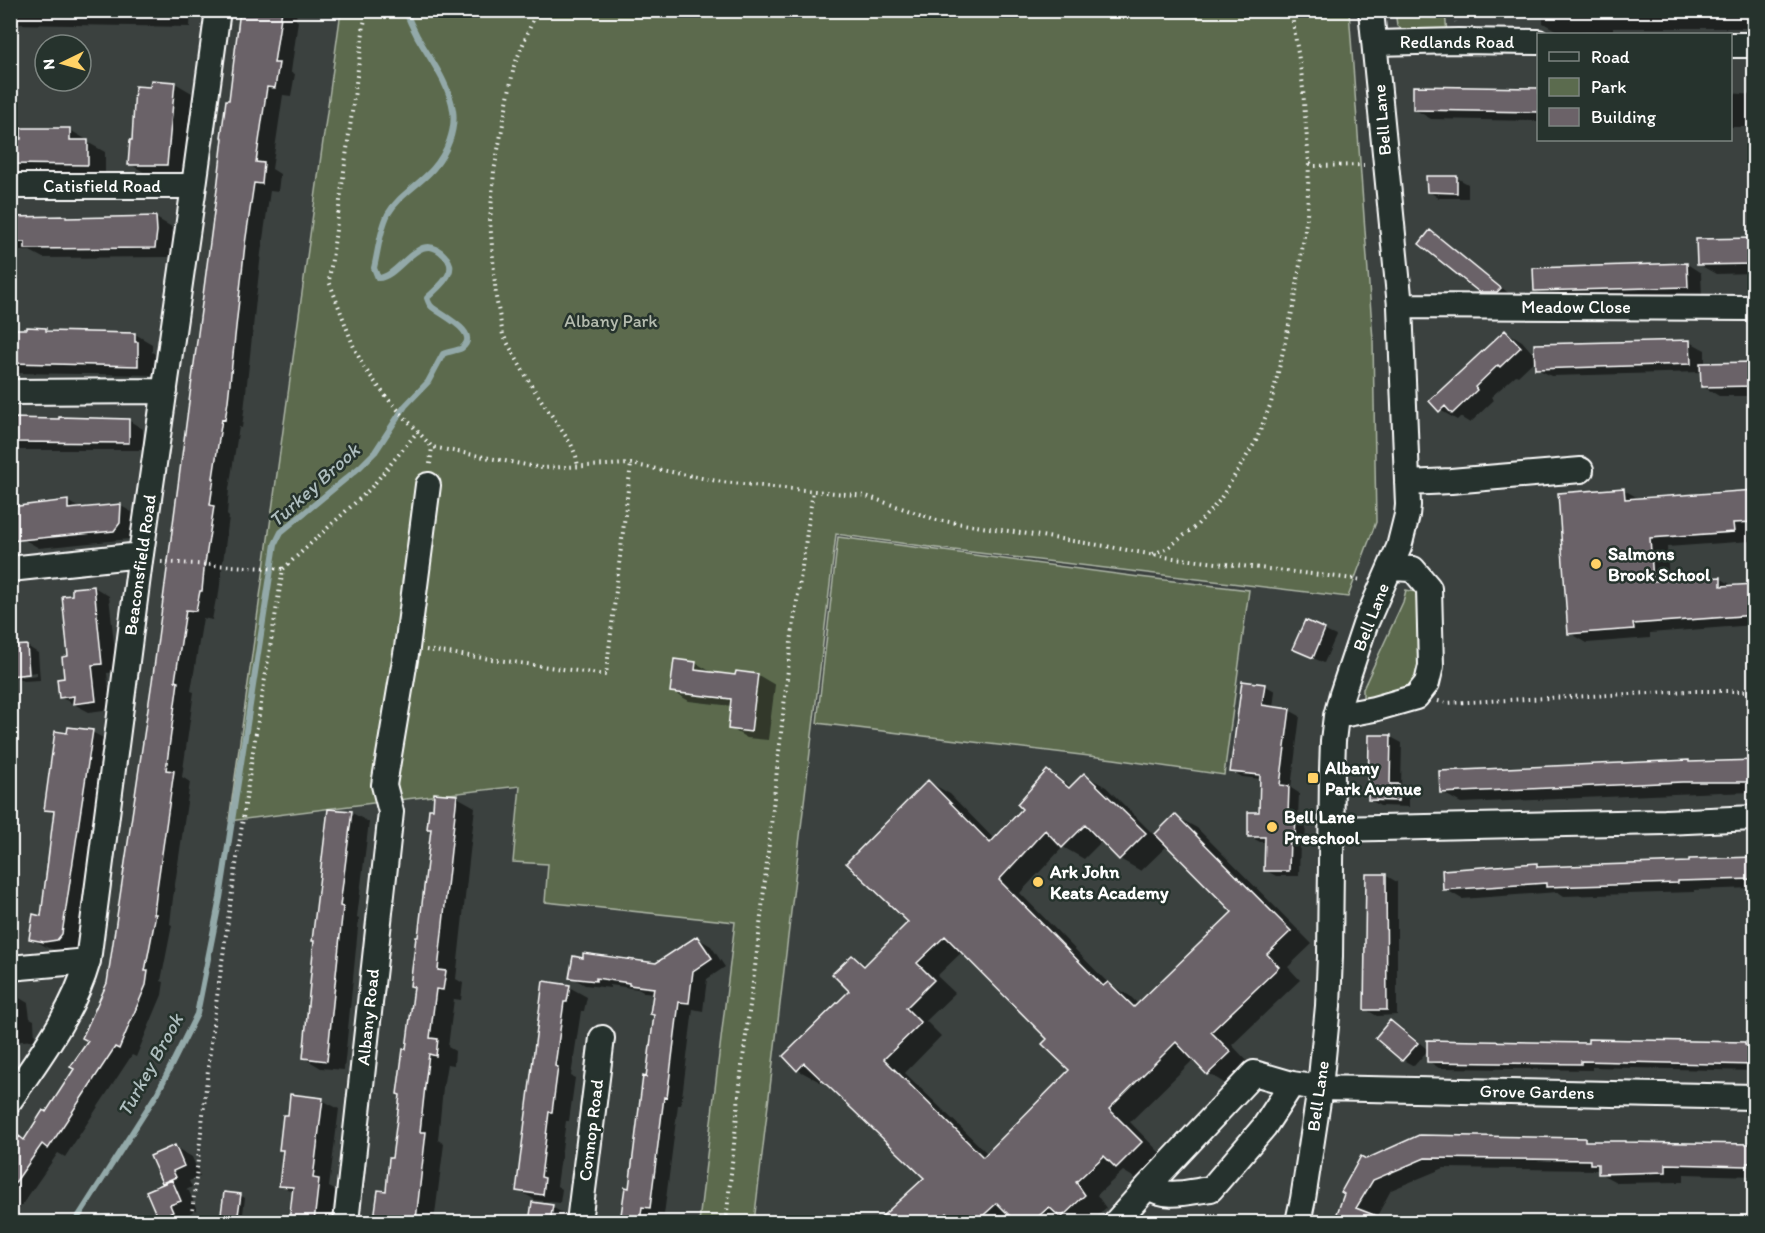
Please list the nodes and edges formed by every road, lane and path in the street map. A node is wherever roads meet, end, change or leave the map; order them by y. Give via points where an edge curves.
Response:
1 (218, 10) edge
2 (366, 10) edge
3 (537, 10) edge
4 (1291, 10) edge
5 (1371, 10) edge
6 (1537, 42) edge
7 (1375, 43) junction
8 (1732, 45) edge
9 (1755, 45) edge
10 (1310, 163) junction
11 (1386, 165) junction
12 (10, 186) edge
13 (194, 186) junction
14 (1400, 306) junction
15 (1752, 308) dead end
16 (165, 391) junction
17 (10, 392) edge
18 (418, 431) junction
19 (631, 464) junction
20 (578, 466) junction
21 (1581, 470) dead end
22 (1407, 483) junction
23 (428, 485) dead end
24 (813, 491) junction
25 (1152, 555) junction
26 (140, 558) junction
27 (10, 569) edge
28 (283, 569) junction
29 (1388, 575) junction
30 (407, 648) junction
31 (1755, 691) edge
32 (1416, 697) junction
33 (1336, 716) junction
34 (1755, 818) edge
35 (1332, 829) junction
36 (88, 961) junction
37 (10, 968) edge
38 (602, 1038) dead end
39 (1292, 1084) junction
40 (1320, 1088) junction
41 (13, 1092) edge
42 (1755, 1097) edge
43 (1148, 1186) junction
44 (191, 1222) edge
45 (346, 1222) edge
46 (579, 1222) edge
47 (726, 1222) edge
48 (1116, 1222) edge
49 (1298, 1222) edge

1 - 13 street, Beaconsfield Road
2 - 18 path via 330,281 363,366
3 - 20 path via 514,66 494,171 490,222 496,297 503,335 571,444
4 - 10 path
5 - 7 street, Bell Lane
6 - 7 street, Redlands Road
7 - 11 street, Bell Lane
8 - 9 street
10 - 11 path
10 - 25 path via 1295,299 1271,403 1256,441 1219,501 1196,526
11 - 14 street, Bell Lane
12 - 13 street, Catisfield Road
13 - 16 street, Beaconsfield Road
14 - 15 street, Meadow Close
14 - 22 street, Bell Lane
16 - 17 street
16 - 26 street, Beaconsfield Road
18 - 20 path via 432,447 542,468
18 - 28 path via 370,489
19 - 20 path
19 - 24 path via 722,482
19 - 30 path via 606,675
21 - 22 street
22 - 29 street, Bell Lane via 1407,515
23 - 30 street, Albany Road
24 - 25 path via 866,496 937,520
24 - 47 path via 791,642
25 - 29 path
26 - 27 street
26 - 28 path
26 - 36 street, Beaconsfield Road
28 - 44 path via 229,910
29 - 32 street via 1413,569 1430,588 1431,666 1427,683
29 - 33 street, Bell Lane via 1365,625
30 - 45 street, Albany Road via 384,785 391,812
31 - 32 path via 1447,703
32 - 33 street
33 - 35 street, Bell Lane
34 - 35 street
35 - 40 street, Bell Lane via 1329,986
36 - 37 street
36 - 41 street, Beaconsfield Road via 80,987 47,1048
38 - 46 street, Connop Road
39 - 40 street, Grove Gardens
39 - 43 street, Grove Gardens via 1254,1073
39 - 43 street via 1264,1127 1211,1189 1174,1193 1155,1192
40 - 42 street, Grove Gardens
40 - 49 street, Bell Lane
43 - 48 street

